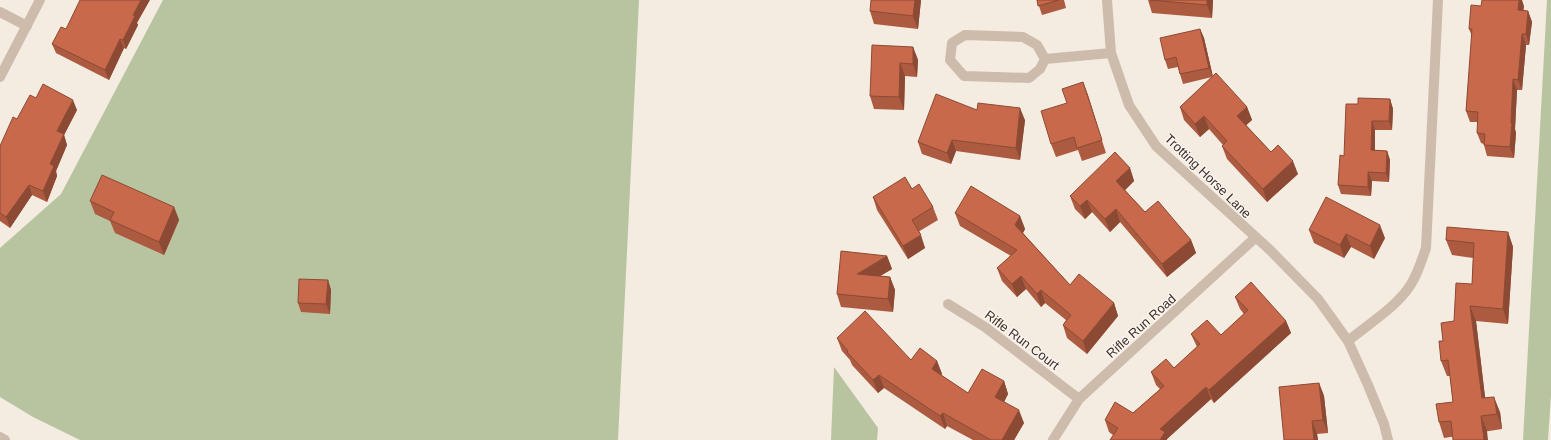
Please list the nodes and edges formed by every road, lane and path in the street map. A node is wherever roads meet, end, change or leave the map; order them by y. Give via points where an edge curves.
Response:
1 (40, 0) edge
2 (1107, 0) edge
3 (1438, 0) edge
4 (0, 12) edge
5 (27, 26) junction
6 (1111, 53) junction
7 (1045, 59) junction
8 (0, 77) edge
9 (1255, 238) junction
10 (948, 304) dead end
11 (1348, 341) junction
12 (1079, 399) junction
13 (0, 437) edge
14 (5, 440) edge
15 (1053, 440) edge
16 (1388, 440) edge

1 - 5 street
2 - 6 street, Trotting Horse Lane
3 - 11 street via 1426,248 1408,290
4 - 5 street
5 - 8 street
6 - 7 street
6 - 9 street, Trotting Horse Lane via 1129,105 1156,146
7 - 7 street via 1037,45 1023,37 965,35 952,43 950,60 964,76 1029,78 1040,69
9 - 11 street, Trotting Horse Lane via 1318,299
9 - 12 street, Rifle Run Road
10 - 12 street, Rifle Run Court via 985,327
11 - 16 street, Trotting Horse Lane via 1379,411
12 - 15 street, Rifle Run Road
13 - 14 street

